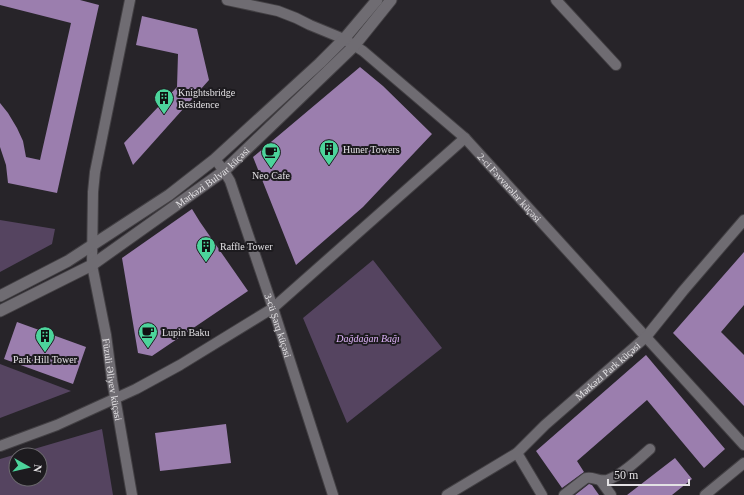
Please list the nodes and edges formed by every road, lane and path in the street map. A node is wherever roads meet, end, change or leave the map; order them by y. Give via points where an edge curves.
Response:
1 (130, 0) edge
2 (226, 0) edge
3 (377, 0) edge
4 (391, 0) edge
5 (556, 0) edge
6 (344, 39) junction
7 (354, 46) junction
8 (616, 64) dead end
9 (465, 138) junction
10 (215, 159) junction
11 (224, 171) junction
12 (744, 220) edge
13 (93, 244) junction
14 (92, 265) junction
15 (0, 296) edge
16 (273, 308) junction
17 (0, 311) edge
18 (646, 338) junction
19 (115, 399) junction
20 (744, 445) edge
21 (0, 446) edge
22 (650, 449) dead end
23 (517, 453) junction
24 (744, 463) edge
25 (601, 481) junction
26 (132, 495) edge
27 (333, 495) edge
28 (447, 495) edge
29 (542, 495) edge
30 (564, 495) edge
31 (611, 495) edge
32 (705, 495) edge

1 - 13 street, Füzuli Əliyev küçəsi via 95,172
2 - 6 street, 2-ci Fəvvarələr küçəsi via 278,11
3 - 6 street, Mərkəzi Bulvar küçəsi
4 - 7 street, Mərkəzi Bulvar küçəsi
5 - 8 street
6 - 7 street, 2-ci Fəvvarələr küçəsi
6 - 10 street, Mərkəzi Bulvar küçəsi
7 - 9 street, 2-ci Fəvvarələr küçəsi
7 - 11 street, Mərkəzi Bulvar küçəsi
9 - 16 street
9 - 18 street, 2-ci Fəvvarələr küçəsi
10 - 11 street, 3-cü Şərq küçəsi
10 - 13 street, Mərkəzi Bulvar küçəsi via 169,195
11 - 14 street, Mərkəzi Bulvar küçəsi
11 - 16 street, 3-cü Şərq küçəsi via 230,181
12 - 18 street, Mərkəzi Park küçəsi
13 - 14 street, Füzuli Əliyev küçəsi
13 - 15 street, Mərkəzi Bulvar küçəsi via 68,261
14 - 17 street, Mərkəzi Bulvar küçəsi
14 - 19 street, Füzuli Əliyev küçəsi via 106,334
16 - 19 street via 180,365
16 - 27 street, 3-cü Şərq küçəsi
18 - 20 street, 2-ci Fəvvarələr küçəsi
18 - 23 street, Mərkəzi Park küçəsi via 545,425
19 - 21 street via 57,425
19 - 26 street, Füzuli Əliyev küçəsi
22 - 25 street via 620,474
23 - 28 street, Mərkəzi Park küçəsi
23 - 29 street
24 - 32 street
25 - 30 street via 592,477 586,478
25 - 31 street

